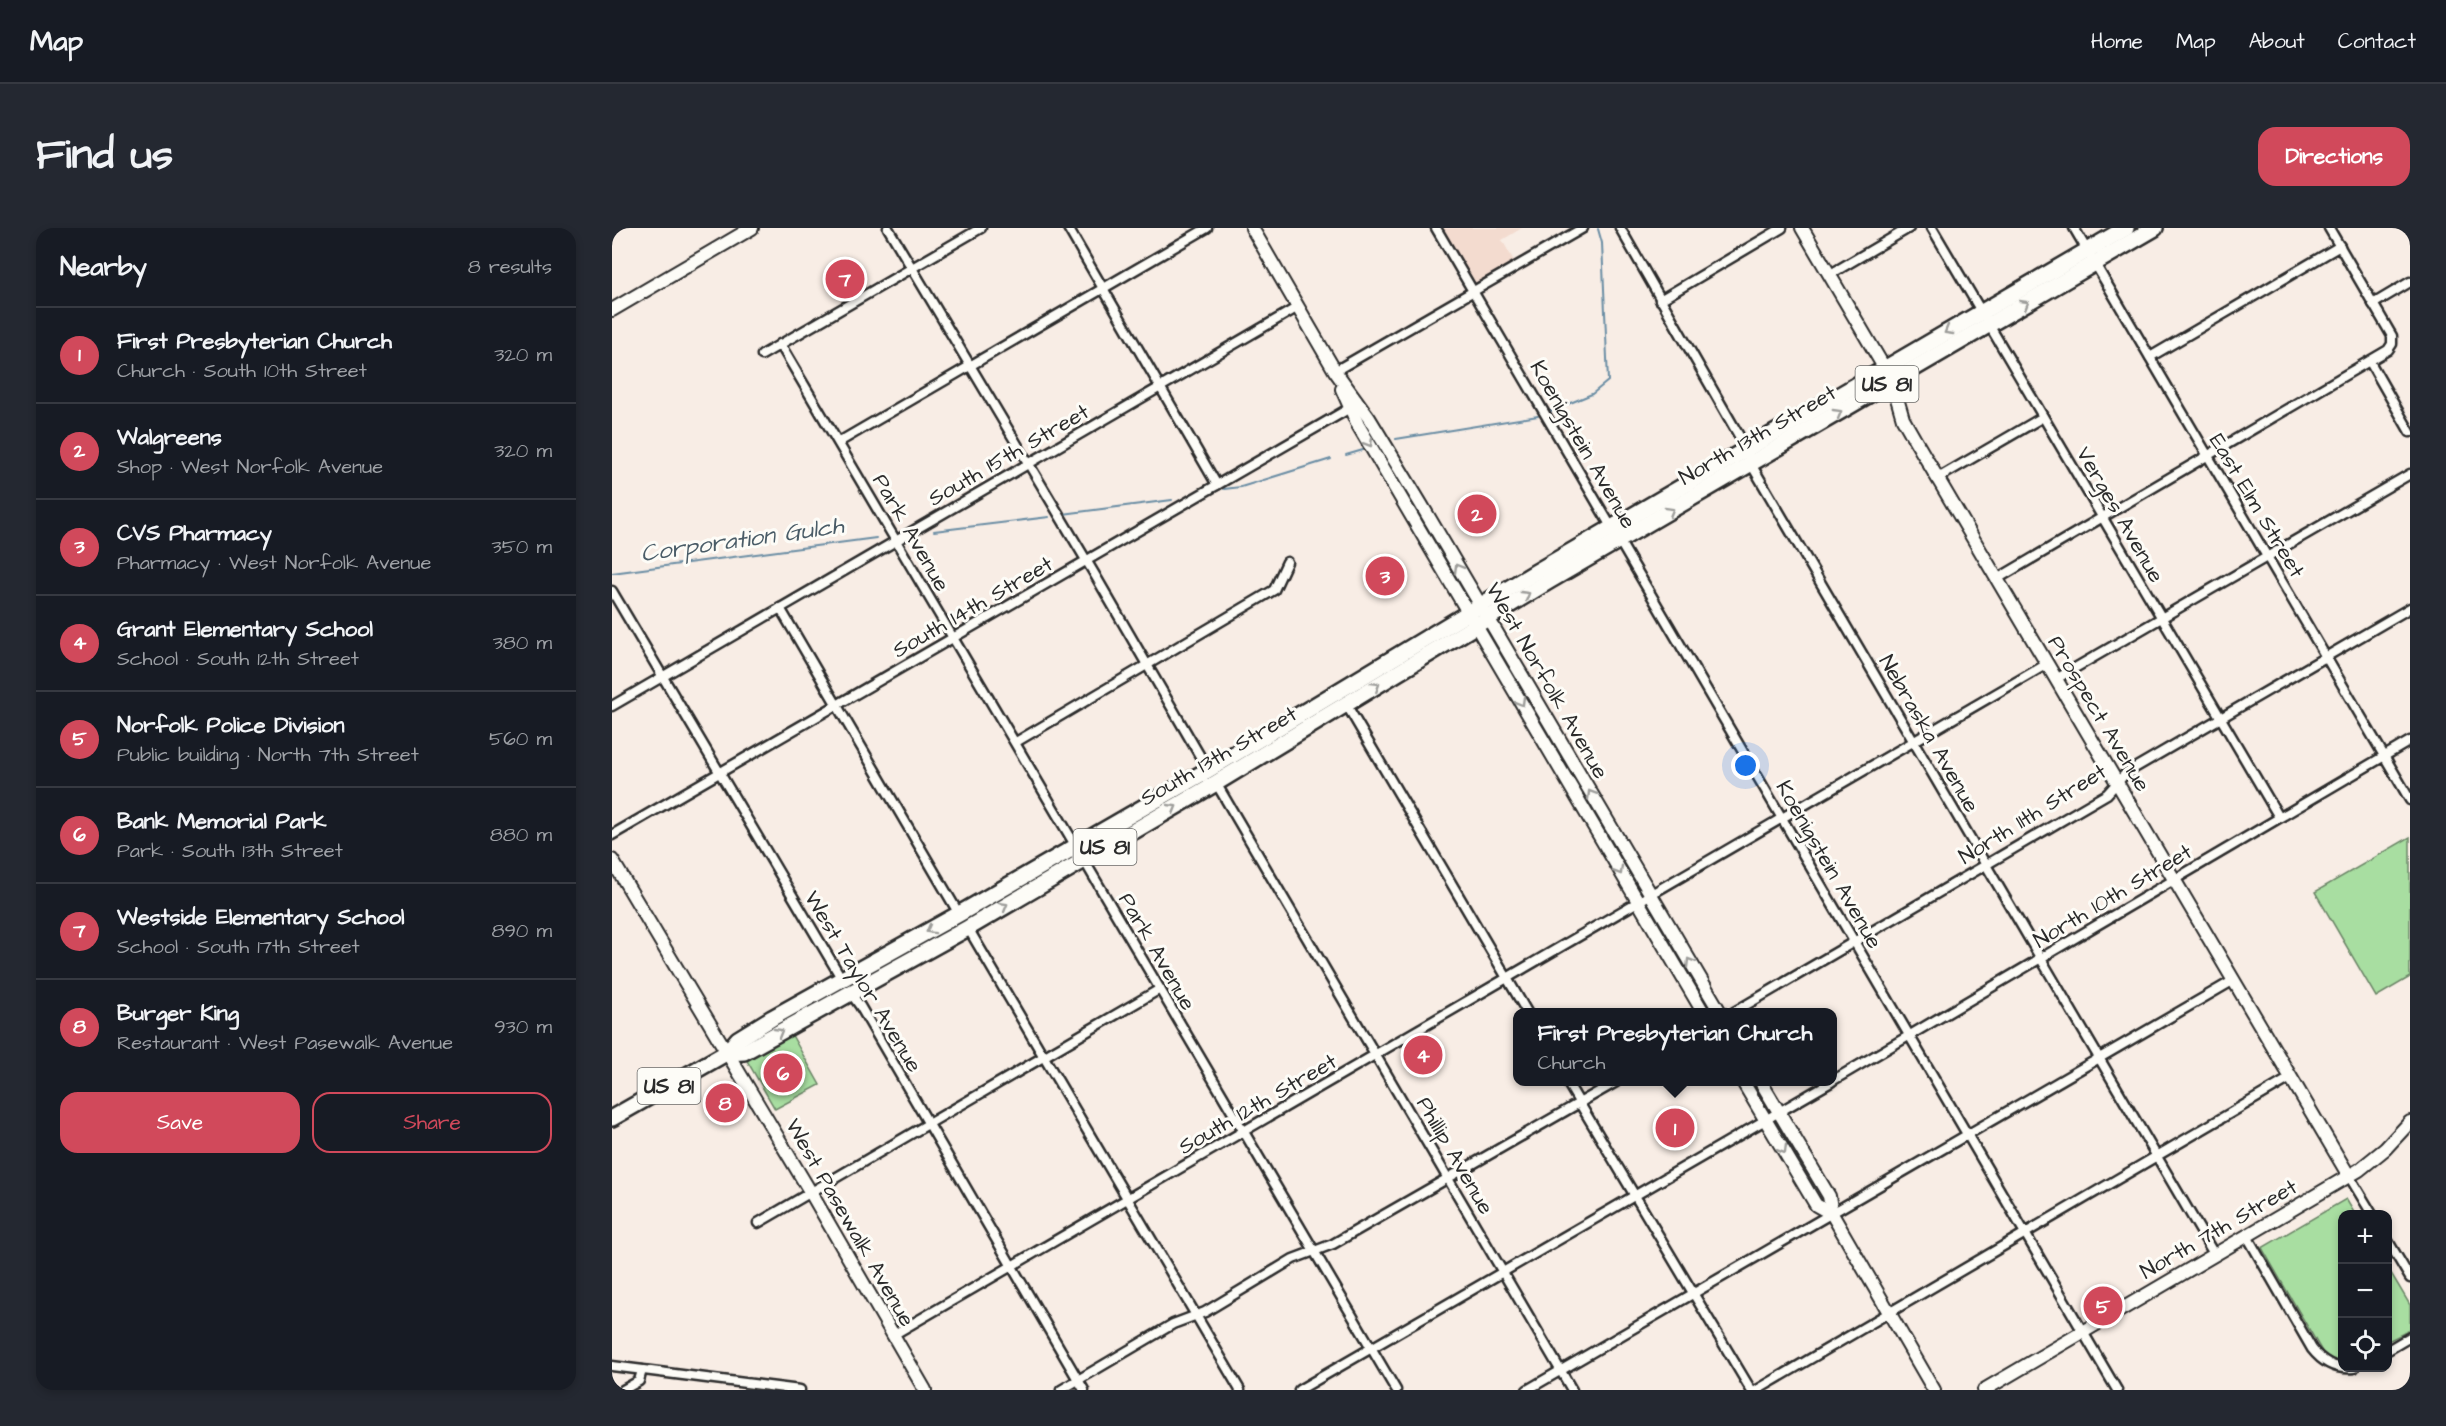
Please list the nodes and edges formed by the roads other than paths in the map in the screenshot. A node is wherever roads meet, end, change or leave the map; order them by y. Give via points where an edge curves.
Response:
1 (752, 228) edge
2 (888, 228) edge
3 (981, 228) edge
4 (1068, 228) edge
5 (1207, 228) edge
6 (1252, 228) edge
7 (1436, 228) edge
8 (1583, 228) edge
9 (1620, 228) edge
10 (1782, 228) edge
11 (1802, 228) edge
12 (1909, 228) edge
13 (1932, 228) edge
14 (2074, 228) edge
15 (2126, 228) edge
16 (2155, 228) edge
17 (2329, 228) edge
18 (2340, 246) junction
19 (2090, 256) junction
20 (912, 268) junction
21 (1829, 275) junction
22 (2410, 282) edge
23 (1102, 288) junction
24 (1474, 290) junction
25 (1660, 300) junction
26 (2373, 304) junction
27 (1298, 307) junction
28 (612, 310) edge
29 (1985, 319) junction
30 (780, 344) junction
31 (762, 355) dead end
32 (2150, 357) junction
33 (2370, 362) junction
34 (970, 366) junction
35 (1335, 371) junction
36 (1889, 375) junction
37 (1160, 387) junction
38 (1350, 408) junction
39 (2043, 417) junction
40 (2410, 432) edge
41 (839, 442) junction
42 (1746, 448) junction
43 (2208, 456) junction
44 (1028, 464) junction
45 (1751, 464) junction
46 (2410, 474) edge
47 (1938, 478) junction
48 (1217, 485) junction
49 (2102, 517) junction
50 (1615, 534) junction
51 (896, 540) junction
52 (2267, 556) junction
53 (1085, 561) junction
54 (1287, 562) dead end
55 (1997, 579) junction
56 (612, 591) edge
57 (780, 608) junction
58 (2410, 608) edge
59 (1478, 615) junction
60 (2161, 619) junction
61 (952, 638) junction
62 (2326, 656) junction
63 (2047, 664) junction
64 (1148, 665) junction
65 (663, 676) junction
66 (2056, 679) junction
67 (1346, 704) junction
68 (837, 705) junction
69 (612, 706) edge
70 (2221, 718) junction
71 (2410, 741) edge
72 (1016, 742) junction
73 (1914, 742) junction
74 (2384, 756) junction
75 (719, 773) junction
76 (1212, 777) junction
77 (2118, 784) junction
78 (2410, 800) edge
79 (2279, 818) junction
80 (1783, 819) junction
81 (612, 835) edge
82 (1080, 853) junction
83 (612, 860) edge
84 (1986, 864) junction
85 (2174, 879) junction
86 (1650, 895) junction
87 (1638, 902) junction
88 (959, 914) junction
89 (968, 928) junction
90 (1855, 941) junction
91 (2041, 958) junction
92 (842, 979) junction
93 (1508, 979) junction
94 (2234, 980) junction
95 (1160, 989) junction
96 (850, 993) junction
97 (1525, 1008) edge
98 (1701, 1008) edge
99 (1718, 1008) edge
100 (1741, 1008) edge
101 (1909, 1035) junction
102 (726, 1053) junction
103 (1377, 1055) junction
104 (1044, 1057) junction
105 (2098, 1057) junction
106 (2292, 1077) junction
107 (1837, 1078) edge
108 (1569, 1086) edge
109 (1609, 1086) edge
110 (1745, 1086) edge
111 (1763, 1086) edge
112 (1824, 1086) edge
113 (1580, 1103) junction
114 (1779, 1113) junction
115 (612, 1118) edge
116 (1766, 1121) junction
117 (2410, 1122) edge
118 (928, 1124) junction
119 (1243, 1131) junction
120 (1967, 1134) junction
121 (2157, 1156) junction
122 (2349, 1176) junction
123 (1448, 1178) junction
124 (811, 1193) junction
125 (1636, 1196) junction
126 (1128, 1200) junction
127 (2369, 1210) edge
128 (1832, 1214) junction
129 (758, 1223) dead end
130 (2025, 1233) junction
131 (2247, 1236) junction
132 (2392, 1248) edge
133 (1314, 1251) junction
134 (2214, 1254) junction
135 (1011, 1268) junction
136 (1504, 1272) junction
137 (2410, 1278) edge
138 (1693, 1294) junction
139 (1890, 1314) junction
140 (1195, 1316) junction
141 (2083, 1332) junction
142 (893, 1335) junction
143 (2410, 1337) edge
144 (1371, 1348) junction
145 (2392, 1348) edge
146 (612, 1366) edge
147 (2338, 1366) edge
148 (642, 1370) junction
149 (1561, 1371) junction
150 (1078, 1380) junction
151 (921, 1389) edge
152 (623, 1390) edge
153 (800, 1390) edge
154 (1061, 1390) edge
155 (1084, 1390) edge
156 (1240, 1390) edge
157 (1299, 1390) edge
158 (1396, 1390) edge
159 (1527, 1390) edge
160 (1572, 1390) edge
161 (1751, 1390) edge
162 (1757, 1390) edge
163 (1934, 1390) edge
164 (1984, 1390) edge
165 (2117, 1390) edge

1 - 28 street
2 - 20 street, Phillip Avenue
3 - 20 street
4 - 23 street
5 - 23 street
6 - 27 street, West Norfolk Avenue
7 - 24 street, Koenigstein Avenue
8 - 24 street
9 - 25 street, Nebraska Avenue
10 - 25 street
11 - 21 street, Prospect Avenue
12 - 21 street
13 - 29 street, Verges Avenue
14 - 19 street, East Elm Street
15 - 19 highway, North 13th Street / US 81
16 - 19 highway, North 13th Street / US 81
17 - 18 street
18 - 26 street
18 - 32 street
19 - 29 highway, North 13th Street / US 81
19 - 32 street, East Elm Street
20 - 30 street
20 - 34 street, Phillip Avenue
21 - 36 street, Prospect Avenue
22 - 26 street
23 - 34 street
23 - 37 street
24 - 35 street
24 - 50 street, Koenigstein Avenue
25 - 42 street, Nebraska Avenue
26 - 33 street via 2392,336 2392,344
27 - 35 street, West Norfolk Avenue
27 - 37 street, South 15th Street
29 - 36 highway, North 13th Street / US 81
29 - 39 street, Verges Avenue
30 - 31 street
30 - 41 street, Park Avenue
32 - 43 street, East Elm Street
33 - 40 street
33 - 43 street
34 - 41 street
34 - 44 street, Phillip Avenue
35 - 38 street, West Norfolk Avenue
59 -> 35 street, West Norfolk Avenue via 1369,418
36 - 42 highway, North 13th Street / US 81
45 -> 36 highway, North 13th Street / US 81
36 - 47 street, Prospect Avenue via 1903,419
37 - 44 street, South 15th Street
37 - 48 street
38 - 48 street, South 14th Street
38 -> 59 street, West Norfolk Avenue
39 - 47 street
39 - 49 street, Verges Avenue
41 - 51 street, Park Avenue
42 - 45 street, Nebraska Avenue
42 - 50 highway, North 13th Street / US 81
43 - 49 street
43 - 52 street, East Elm Street
44 - 51 street, South 15th Street
44 - 53 street, Phillip Avenue
50 -> 45 highway, North 13th Street / US 81
45 - 73 street, Nebraska Avenue
46 - 52 street
47 - 55 street, Prospect Avenue
48 - 53 street, South 14th Street
49 - 55 street
49 - 60 street, Verges Avenue
50 - 59 highway, North 13th Street / US 81
50 - 80 street, Koenigstein Avenue
51 - 57 street, South 15th Street
51 - 61 street, Park Avenue
52 - 60 street
52 - 62 street, East Elm Street
53 - 61 street, South 14th Street
53 - 64 street, Phillip Avenue
54 - 64 street via 1274,590
55 - 63 street, Prospect Avenue
56 - 65 street, West Taylor Avenue
57 - 65 street, South 15th Street
57 - 68 street
58 - 62 street, North 11th Street
67 -> 59 highway, South 13th Street / US 81
59 - 76 highway, South 13th Street / US 81
86 -> 59 street, West Norfolk Avenue
59 -> 87 street, West Norfolk Avenue
60 - 66 street
60 - 70 street, Verges Avenue
61 - 68 street, South 14th Street
61 - 72 street, Park Avenue
62 - 70 street, North 11th Street
62 - 74 street, East Elm Street
63 - 66 street, Prospect Avenue
63 - 73 street, South 12th Street
64 - 72 street
64 - 76 street, Phillip Avenue
65 - 69 street, South 15th Street
65 - 75 street, West Taylor Avenue
66 - 77 street, Prospect Avenue
67 - 76 highway, South 13th Street / US 81
67 - 93 street
68 - 75 street, South 14th Street
68 - 88 street
70 - 77 street, North 11th Street via 2127,773
70 - 79 street, Verges Avenue
71 - 74 street, North 10th Street
72 - 82 street, Park Avenue
73 - 80 street, South 12th Street
73 - 84 street, Nebraska Avenue
74 - 78 street, East Elm Street
74 - 79 street, North 10th Street
75 - 81 street, South 14th Street
75 - 92 street, West Taylor Avenue
76 - 82 highway, South 13th Street / US 81
76 - 103 street, Phillip Avenue
77 - 84 street, North 11th Street
77 - 85 street, Prospect Avenue
79 - 85 street, North 10th Street
80 - 86 street, South 12th Street
80 - 90 street, Koenigstein Avenue
82 - 88 highway, South 13th Street / US 81
89 -> 82 highway, South 13th Street / US 81
82 - 95 street, Park Avenue
83 - 102 street, West Pasewalk Avenue
84 - 90 street, North 11th Street
84 - 91 street, Nebraska Avenue
85 - 91 street, North 10th Street
85 - 94 street, Prospect Avenue
86 - 87 street, South 12th Street
99 -> 86 street, West Norfolk Avenue
87 - 93 street, South 12th Street
87 - 98 street, West Norfolk Avenue
88 -> 92 highway, South 13th Street / US 81
89 - 96 highway, South 13th Street / US 81
89 - 104 street
90 - 100 street, North 11th Street
90 - 101 street, Koenigstein Avenue
91 - 101 street, North 10th Street
91 - 105 street, Nebraska Avenue
92 - 96 street, West Taylor Avenue
92 - 102 highway, South 13th Street / US 81 via 738,1038
93 - 97 street
93 - 103 street, South 12th Street
94 - 105 street
94 - 106 street, Prospect Avenue
95 - 104 street
95 - 119 street, Park Avenue
102 -> 96 highway, South 13th Street / US 81 via 744,1052
96 - 118 street, West Taylor Avenue
101 - 107 street, North 10th Street
101 - 120 street, Koenigstein Avenue
102 - 115 highway, South 13th Street / US 81
102 - 124 street, West Pasewalk Avenue
103 - 119 street, South 12th Street
103 - 123 street, Phillip Avenue
104 - 118 street
104 - 126 street
105 - 120 street
105 - 121 street, Nebraska Avenue
106 - 121 street
106 - 122 street, Prospect Avenue
108 - 113 street
109 - 113 street
110 - 116 street
111 - 114 street
112 - 114 street, North 10th Street
113 - 123 street
113 - 125 street
114 - 116 street, North 10th Street
114 - 128 street via 1829,1196
116 - 125 street, North 10th Street
116 -> 128 street via 1816,1205
117 - 122 street, North 7th Street via 2373,1160
118 - 124 street
118 - 135 street, West Taylor Avenue
119 - 126 street, South 12th Street
119 - 133 street, Park Avenue
120 - 128 street
120 - 130 street, Koenigstein Avenue
121 - 130 street
121 - 134 street, Nebraska Avenue
122 - 127 street, Prospect Avenue
122 - 131 street, North 7th Street
123 - 133 street
123 - 136 street, Phillip Avenue
124 - 129 street
124 - 142 street, West Pasewalk Avenue
125 - 136 street, North 10th Street
125 - 138 street
126 - 135 street, South 12th Street
126 - 140 street
128 - 138 street
128 - 139 street
130 - 139 street
130 - 141 street, Koenigstein Avenue
131 - 134 street, North 7th Street
131 - 147 street via 2312,1349 2320,1359
132 - 137 street
133 - 140 street via 1293,1259
133 - 144 street, Park Avenue
134 - 141 street, North 7th Street
135 - 142 street, South 12th Street
135 - 150 street, West Taylor Avenue
136 - 144 street, North 10th Street
136 - 149 street, Phillip Avenue
138 - 149 street
138 - 161 street
139 - 162 street
139 - 163 street
140 - 150 street via 1173,1324
140 - 156 street
141 - 164 street, North 7th Street
141 - 165 street, Koenigstein Avenue
142 - 151 street, West Pasewalk Avenue
143 - 145 street
144 - 157 street, North 10th Street
144 - 158 street, Park Avenue
146 - 148 street
148 - 152 street via 639,1381
148 - 153 street
149 - 159 street
149 - 160 street, Phillip Avenue
150 - 154 street
150 - 155 street, West Taylor Avenue

